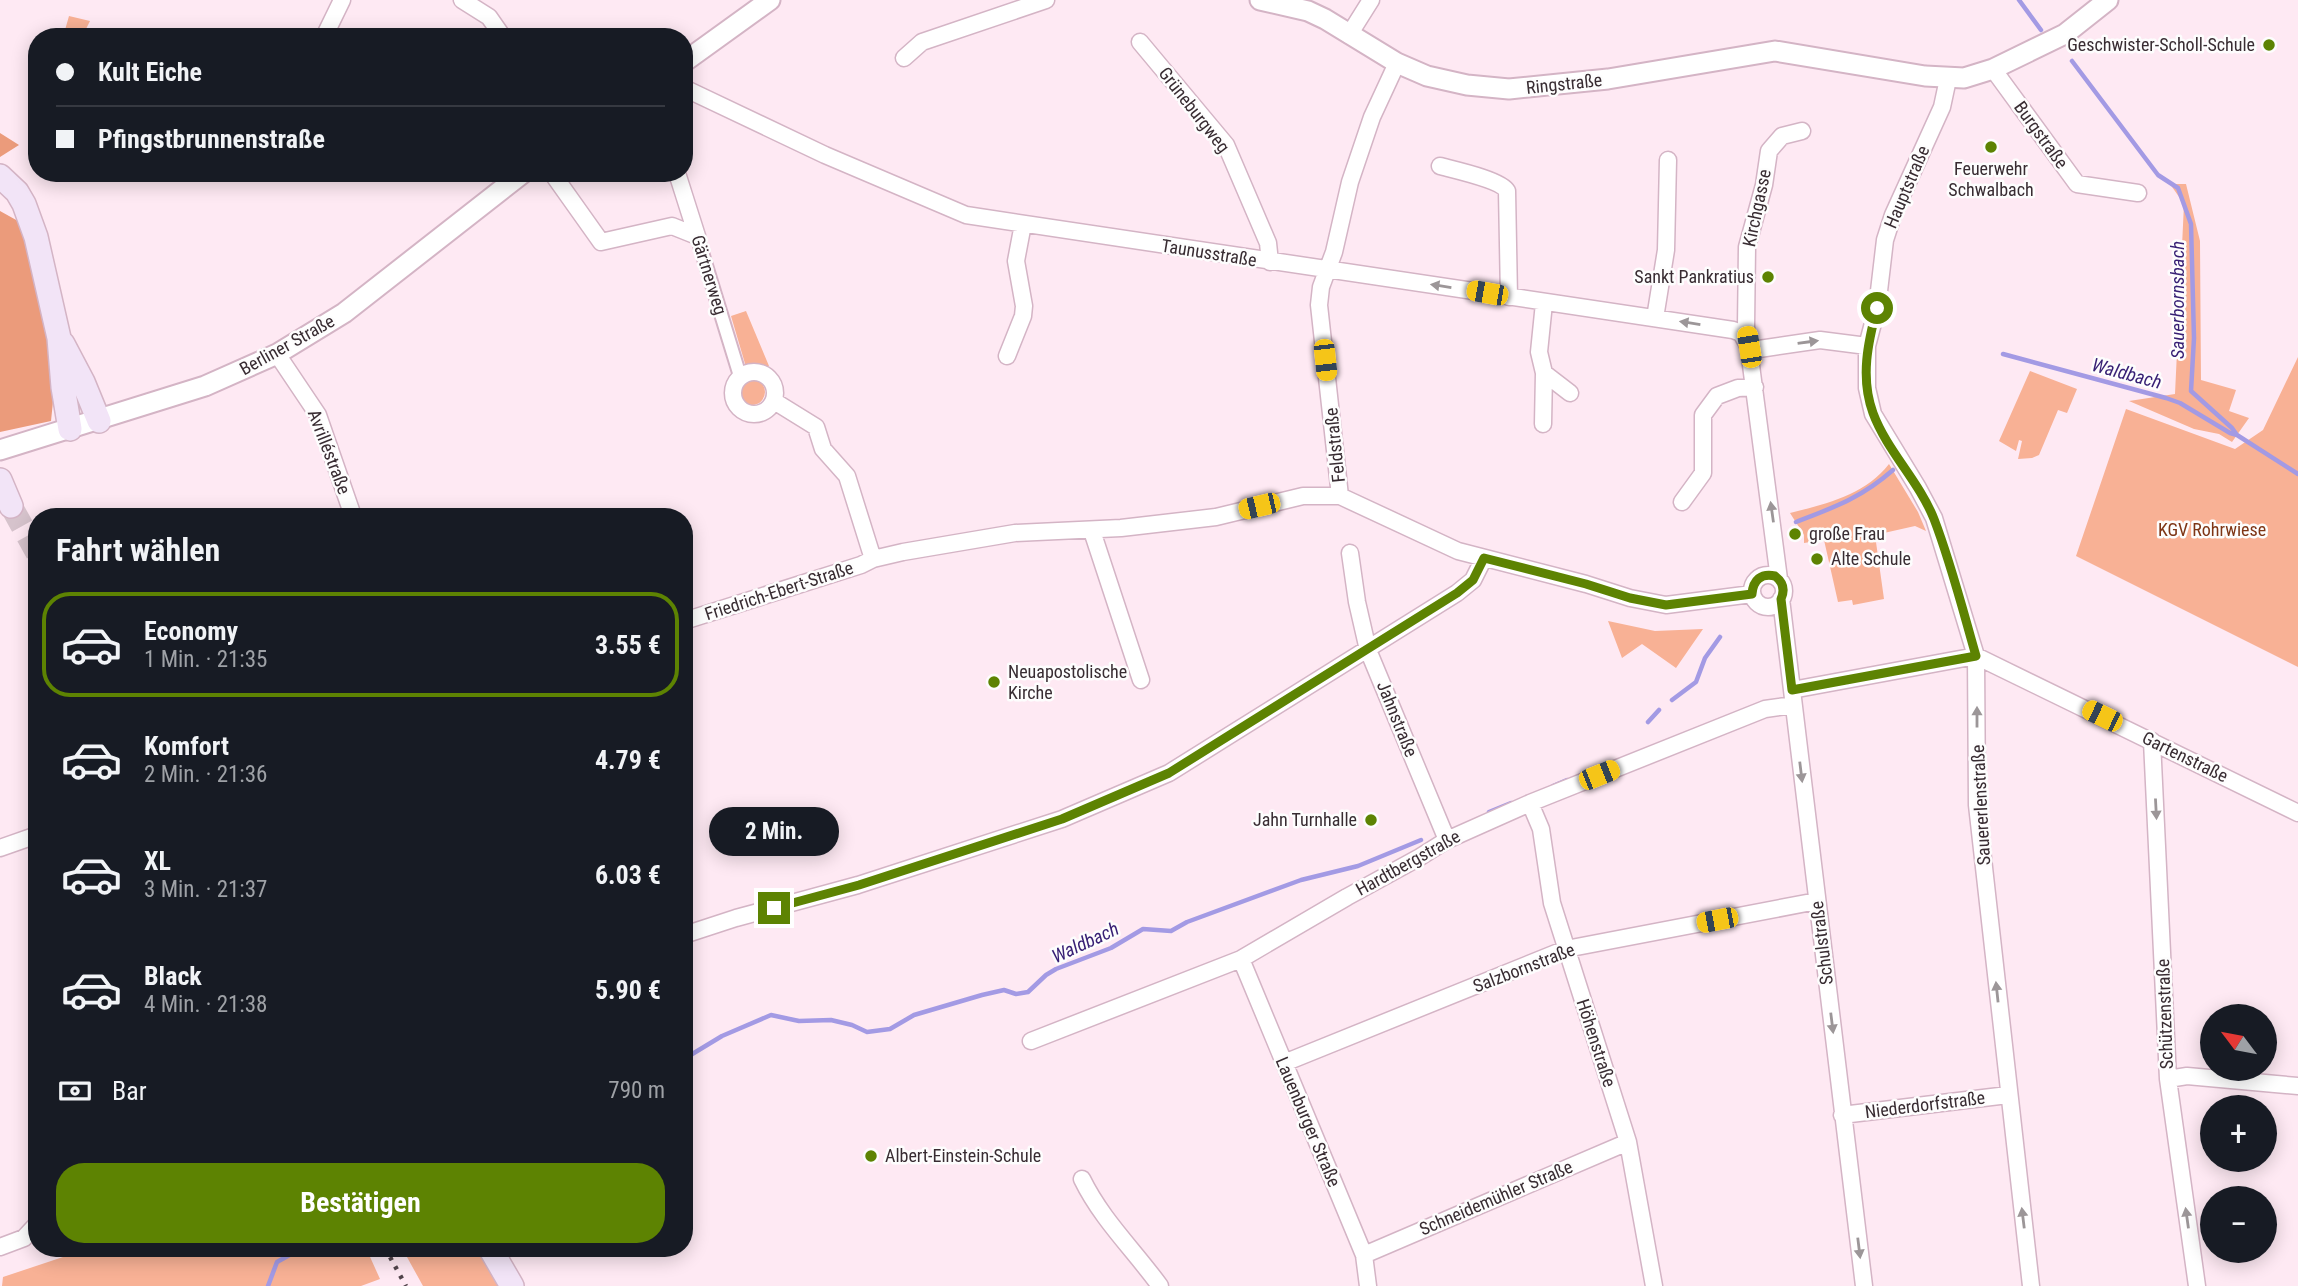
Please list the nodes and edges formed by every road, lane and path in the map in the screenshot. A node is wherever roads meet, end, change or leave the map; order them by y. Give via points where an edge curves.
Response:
1 (342, 0) edge
2 (462, 0) edge
3 (770, 0) edge
4 (1046, 0) edge
5 (1259, 0) edge
6 (1371, 0) edge
7 (2108, 0) edge
8 (328, 28) edge
9 (497, 28) edge
10 (1349, 35) junction
11 (1140, 42) dead end
12 (693, 56) edge
13 (904, 58) dead end
14 (1397, 63) junction
15 (1993, 69) junction
16 (1948, 79) junction
17 (693, 92) edge
18 (1802, 131) dead end
19 (1668, 160) dead end
20 (1440, 166) dead end
21 (0, 176) edge
22 (511, 182) edge
23 (558, 182) edge
24 (680, 182) edge
25 (2138, 193) dead end
26 (1023, 224) junction
27 (697, 236) junction
28 (1270, 262) junction
29 (1326, 269) junction
30 (1509, 297) junction
31 (1544, 303) junction
32 (1655, 318) junction
33 (59, 338) junction
34 (1867, 346) junction
35 (1749, 347) junction
36 (277, 354) junction
37 (1007, 356) dead end
38 (1544, 373) junction
39 (740, 376) junction
40 (1755, 387) junction
41 (1570, 393) dead end
42 (774, 401) junction
43 (99, 421) junction
44 (1543, 424) dead end
45 (70, 429) junction
46 (7, 448) edge
47 (0, 480) edge
48 (1340, 496) junction
49 (1682, 502) dead end
50 (11, 506) tunnel mouth
51 (350, 508) edge
52 (1092, 531) junction
53 (1350, 553) dead end
54 (1484, 558) junction
55 (873, 559) junction
56 (1779, 579) junction
57 (1752, 594) junction
58 (1781, 599) junction
59 (693, 618) edge
60 (1368, 650) junction
61 (1976, 656) junction
62 (1141, 680) dead end
63 (1792, 698) junction
64 (2152, 741) junction
65 (1530, 803) junction
66 (2298, 813) edge
67 (28, 838) edge
68 (1447, 839) junction
69 (0, 848) edge
70 (1817, 901) junction
71 (693, 932) edge
72 (1566, 949) junction
73 (1241, 959) junction
74 (1031, 1041) dead end
75 (1284, 1063) junction
76 (2168, 1079) junction
77 (2298, 1086) edge
78 (2008, 1095) junction
79 (1842, 1115) junction
80 (1629, 1142) junction
81 (1082, 1179) dead end
82 (28, 1233) edge
83 (0, 1247) edge
84 (1364, 1255) junction
85 (495, 1257) edge
86 (512, 1286) edge
87 (1160, 1286) edge
88 (1368, 1286) edge
89 (1654, 1286) edge
90 (1864, 1286) edge
91 (2031, 1286) edge
92 (2197, 1286) edge

1 - 8 street
2 - 9 street via 489,17
3 - 12 street
4 - 13 street via 922,41
5 - 10 street, Ringstraße via 1308,11
6 - 10 street
7 - 15 street via 2065,34
10 - 14 street, Ringstraße
11 - 28 street, Grüneburgweg via 1226,145 1268,243
14 - 16 street, Ringstraße via 1466,85 1510,89 1608,79 1775,51
14 - 29 street via 1371,117
15 - 16 street
15 - 25 street, Burgstraße via 2077,184
16 - 34 street, Hauptstraße via 1942,107 1885,240
17 - 26 street, Taunusstraße via 966,215
18 - 35 street, Kirchgasse via 1776,141 1767,161 1747,247
19 - 32 street via 1666,250
20 - 30 street via 1505,186
21 - 33 main road via 17,192 29,213
22 - 36 street, Berliner Straße via 344,313
23 - 27 street via 601,242 672,226
24 - 27 street, Gärtnerweg
26 - 28 street, Taunusstraße
26 - 37 street via 1016,261 1023,316
27 - 39 street, Gärtnerweg
28 - 29 street, Taunusstraße
30 -> 29 street, Taunusstraße
29 - 48 street, Feldstraße via 1320,305
30 - 31 street, Taunusstraße
31 - 32 street, Taunusstraße
31 - 38 street via 1539,352
35 -> 32 street, Taunusstraße via 1741,333 1733,330
33 - 43 main road
33 - 45 main road
35 -> 34 street via 1820,340
34 - 61 street, Sauererlenstraße via 1867,388 1873,414 1934,518
35 - 40 street
36 - 43 street, Berliner Straße via 205,386
36 - 51 street, Avrilléstraße via 318,415
38 - 41 street
38 - 44 street
39 - 42 street via 757,372 768,377 775,388
39 - 42 street via 732,395 742,411 760,413
40 - 49 street via 1717,396 1703,415 1703,473
56 -> 40 street
42 - 55 street, Friedrich-Ebert-Straße via 816,427 823,449 847,475
43 - 45 street, Berliner Straße
45 - 46 street, Berliner Straße
47 - 50 main road
48 - 52 street, Friedrich-Ebert-Straße via 1303,496 1216,517
48 - 54 street, Friedrich-Ebert-Straße via 1458,551
52 - 55 street, Friedrich-Ebert-Straße via 1016,533
52 - 62 street
53 - 60 street, Jahnstraße
54 - 57 street, Friedrich-Ebert-Straße via 1666,605
54 - 60 street via 1473,580 1457,593
55 - 59 street, Friedrich-Ebert-Straße
56 - 57 street via 1759,578
56 - 58 street
57 - 58 street via 1763,606 1773,606
58 - 63 street, Schulstraße
60 - 68 street, Jahnstraße
60 - 71 street via 1175,770 1062,819 859,885
61 - 63 street
61 - 64 street, Gartenstraße
78 -> 61 street, Sauererlenstraße via 1977,805
63 - 65 street, Hardtbergstraße
63 -> 70 street, Schulstraße
64 - 66 street, Gartenstraße
64 -> 76 street, Schützenstraße
65 - 68 street, Hardtbergstraße
65 - 72 street, Höhenstraße via 1541,829 1552,903
67 - 69 street
68 - 73 street, Hardtbergstraße
70 - 72 street, Salzbornstraße
70 -> 79 street, Schulstraße
72 - 75 street, Salzbornstraße
72 - 80 street, Höhenstraße
73 - 74 street, Hardtbergstraße
73 - 75 street, Lauenburger Straße
75 - 84 street, Lauenburger Straße
76 - 77 street via 2187,1076
92 -> 76 street, Schützenstraße
78 - 79 street, Niederdorfstraße
91 -> 78 street, Sauererlenstraße
79 -> 90 street, Schulstraße
80 - 84 street, Schneidemühler Straße
80 - 89 street, Höhenstraße
81 - 87 street via 1102,1215
82 - 83 street
84 - 88 street, Lauenburger Straße
85 - 86 main road

